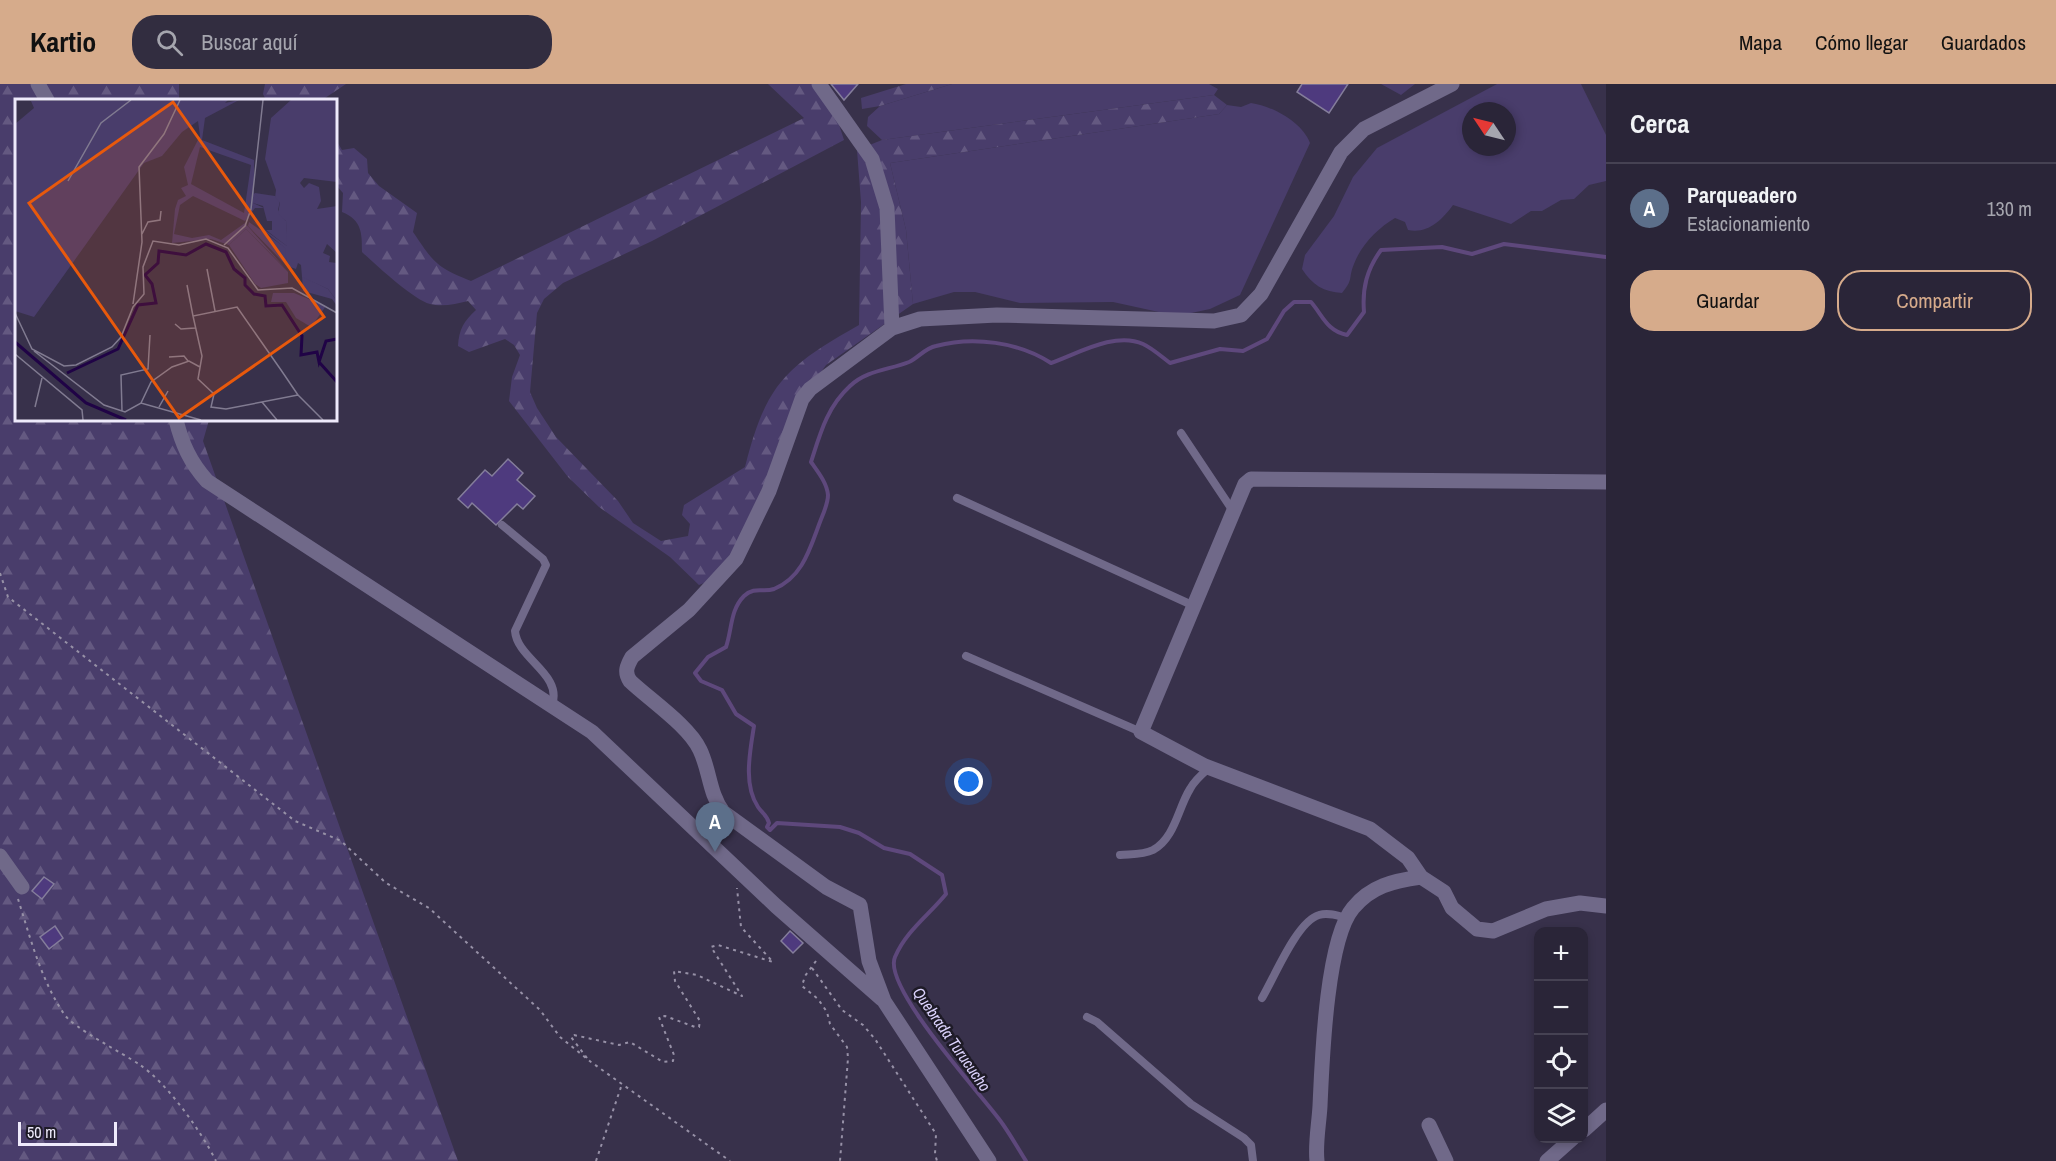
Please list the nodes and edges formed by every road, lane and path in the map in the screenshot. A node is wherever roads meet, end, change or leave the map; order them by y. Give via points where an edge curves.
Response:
1 (38, 84) edge
2 (819, 84) edge
3 (1452, 84) edge
4 (46, 99) edge
5 (892, 328) junction
6 (176, 422) edge
7 (1180, 433) dead end
8 (1606, 482) edge
9 (957, 498) dead end
10 (1233, 512) junction
11 (502, 525) dead end
12 (0, 573) edge
13 (1192, 605) junction
14 (966, 656) dead end
15 (552, 705) junction
16 (1141, 732) junction
17 (1209, 768) junction
18 (1120, 855) dead end
19 (0, 856) edge
20 (735, 868) junction
21 (9, 871) junction
22 (1421, 877) junction
23 (22, 887) dead end
24 (1606, 906) edge
25 (1347, 918) junction
26 (824, 948) junction
27 (812, 968) junction
28 (1262, 998) dead end
29 (884, 1001) junction
30 (1087, 1017) dead end
31 (591, 1062) junction
32 (622, 1084) junction
33 (1606, 1110) edge
34 (1429, 1125) dead end
35 (1588, 1126) edge
36 (1567, 1143) edge
37 (216, 1161) edge
38 (596, 1161) edge
39 (730, 1161) edge
40 (840, 1161) edge
41 (937, 1161) edge
42 (989, 1161) edge
43 (1253, 1161) edge
44 (1317, 1161) edge
45 (1446, 1161) edge
46 (1547, 1161) edge

1 - 4 street
2 - 5 street via 872,159 886,208
3 - 5 street via 1351,139 1261,294 1241,315 1214,321 997,315 920,319
5 - 29 street via 802,399 769,491 736,559 689,610 632,657 626,675 694,740 714,800 723,812 826,887 860,905 869,961
6 - 15 street via 182,444 207,481
7 - 10 lane
8 - 10 street via 1260,477 1245,484
9 - 13 lane
10 - 13 street
11 - 15 lane via 546,565 515,631 519,644 550,681 555,698
12 - 31 path via 8,597 295,821 341,841 386,883 429,908 540,1010 560,1037
13 - 16 street
14 - 16 lane
15 - 20 street via 592,732
16 - 17 street
17 - 18 lane via 1190,789 1163,841 1142,853
17 - 22 street via 1370,829 1402,852
19 - 21 street
20 - 26 street
20 - 31 path via 741,927 774,962 718,945 711,947 742,996 697,975 674,971 675,981 700,1022 695,1027 659,1017 673,1060 663,1062 630,1042 619,1045 571,1037
21 - 23 street
21 - 37 path via 36,955 65,1016 143,1066 197,1129
22 - 24 street via 1444,892 1452,908 1477,929 1493,931 1546,909 1580,903
22 - 25 street via 1391,881 1369,892
25 - 28 lane via 1328,913 1310,919
25 - 44 street via 1340,934 1325,1019
26 - 27 path
26 - 29 street
27 - 40 path via 802,986 818,999 847,1047
27 - 41 path via 842,1010 863,1025 887,1058 936,1134
29 - 42 street
30 - 43 lane via 1191,1104 1244,1138 1251,1145
31 - 32 path
32 - 38 path
32 - 39 path
33 - 35 street
34 - 45 street
36 - 46 street

